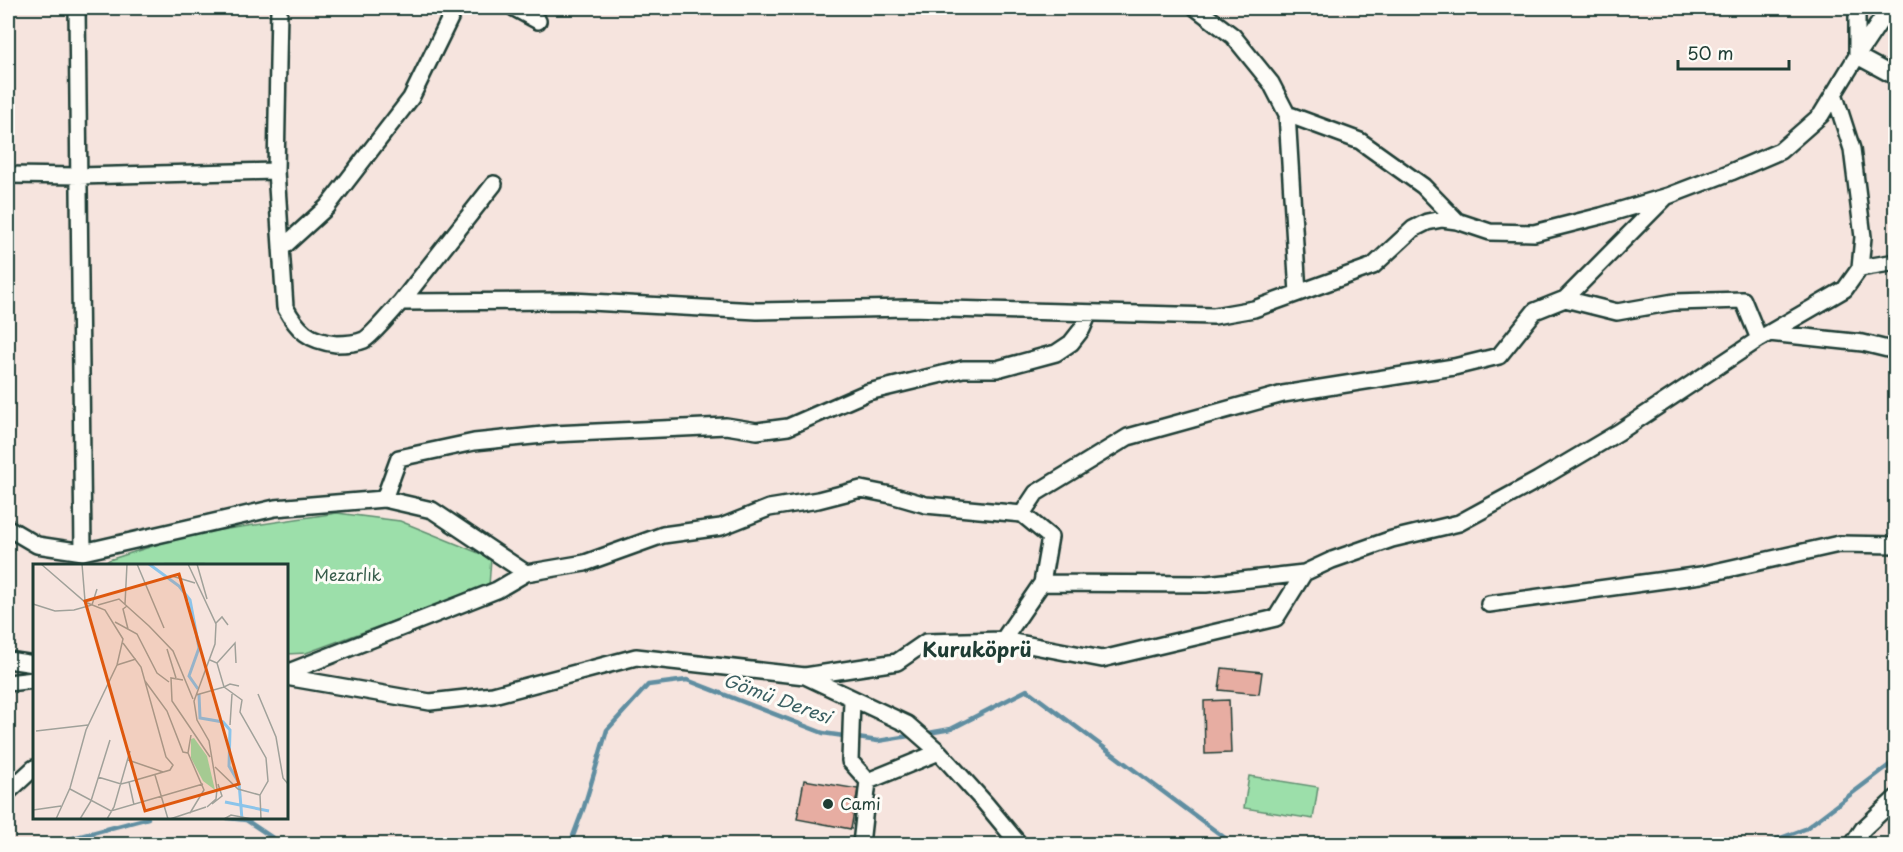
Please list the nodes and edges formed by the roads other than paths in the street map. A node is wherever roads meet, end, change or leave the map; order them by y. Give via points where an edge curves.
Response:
1 (77, 8) edge
2 (279, 8) edge
3 (454, 8) edge
4 (514, 8) edge
5 (1197, 8) edge
6 (1857, 8) edge
7 (1889, 8) edge
8 (538, 21) dead end
9 (1857, 56) junction
10 (1896, 76) edge
11 (1834, 93) junction
12 (1287, 114) junction
13 (276, 171) junction
14 (8, 176) edge
15 (79, 176) junction
16 (494, 184) dead end
17 (1668, 196) junction
18 (1457, 221) junction
19 (281, 249) junction
20 (1896, 262) edge
21 (1860, 268) junction
22 (1298, 293) junction
23 (1565, 299) junction
24 (400, 302) junction
25 (1089, 313) junction
26 (1764, 336) junction
27 (1896, 351) edge
28 (384, 498) junction
29 (1022, 514) junction
30 (8, 528) edge
31 (1896, 545) edge
32 (83, 552) junction
33 (526, 573) junction
34 (1304, 573) junction
35 (1042, 583) junction
36 (1489, 604) dead end
37 (1003, 640) junction
38 (8, 660) edge
39 (33, 664) edge
40 (288, 672) edge
41 (805, 676) junction
42 (288, 677) edge
43 (33, 680) edge
44 (8, 683) edge
45 (852, 699) junction
46 (939, 752) junction
47 (33, 769) edge
48 (868, 781) junction
49 (8, 792) edge
50 (1896, 798) edge
51 (1011, 841) edge
52 (861, 844) edge
53 (1853, 844) edge

1 - 15 street
2 - 13 street
3 - 19 street via 411,98 327,207
4 - 8 street
5 - 12 street via 1233,36 1270,83
6 - 9 street
7 - 9 street
9 - 10 street
9 - 11 street
11 - 17 street via 1821,115 1780,151
11 - 21 street via 1852,148 1863,237
12 - 18 street via 1360,141 1423,186
12 - 22 street
13 - 15 street
13 - 19 street
14 - 15 street
15 - 32 street
16 - 24 street
17 - 18 street via 1534,233 1490,232
17 - 23 street
18 - 22 street via 1427,222 1413,229 1373,266
19 - 24 street via 285,308 306,335 322,342 344,344 365,339
20 - 21 street
21 - 26 street via 1845,289
22 - 25 street via 1254,309 1214,316
23 - 26 street via 1617,312 1674,302 1743,300
23 - 29 street via 1535,311 1500,356 1454,368 1283,394 1128,436 1036,493
24 - 25 street via 572,301 757,311 909,308
25 - 28 street via 1071,343 1056,352 997,369 963,369 868,392 788,427 757,431 726,426 553,434 474,441 399,458
26 - 27 street via 1863,343
26 - 34 street via 1619,432 1459,523 1392,539
28 - 32 street via 275,508
28 - 33 street via 432,510
29 - 33 street via 926,505 861,489 769,508 721,527 663,535 585,563
29 - 35 street via 1050,537
30 - 32 street via 36,545
31 - 36 street via 1839,544 1701,575
33 - 40 street via 497,590
34 - 35 street via 1206,584
34 - 37 street via 1276,618 1136,652 1102,659
35 - 37 street
37 - 41 street via 926,642 897,662
38 - 39 street
41 - 42 street via 636,657 493,695 430,702
41 - 45 street
43 - 44 street
45 - 46 street via 907,724
45 - 48 street via 850,761
46 - 48 street
46 - 51 street
47 - 49 street
48 - 52 street
50 - 53 street

